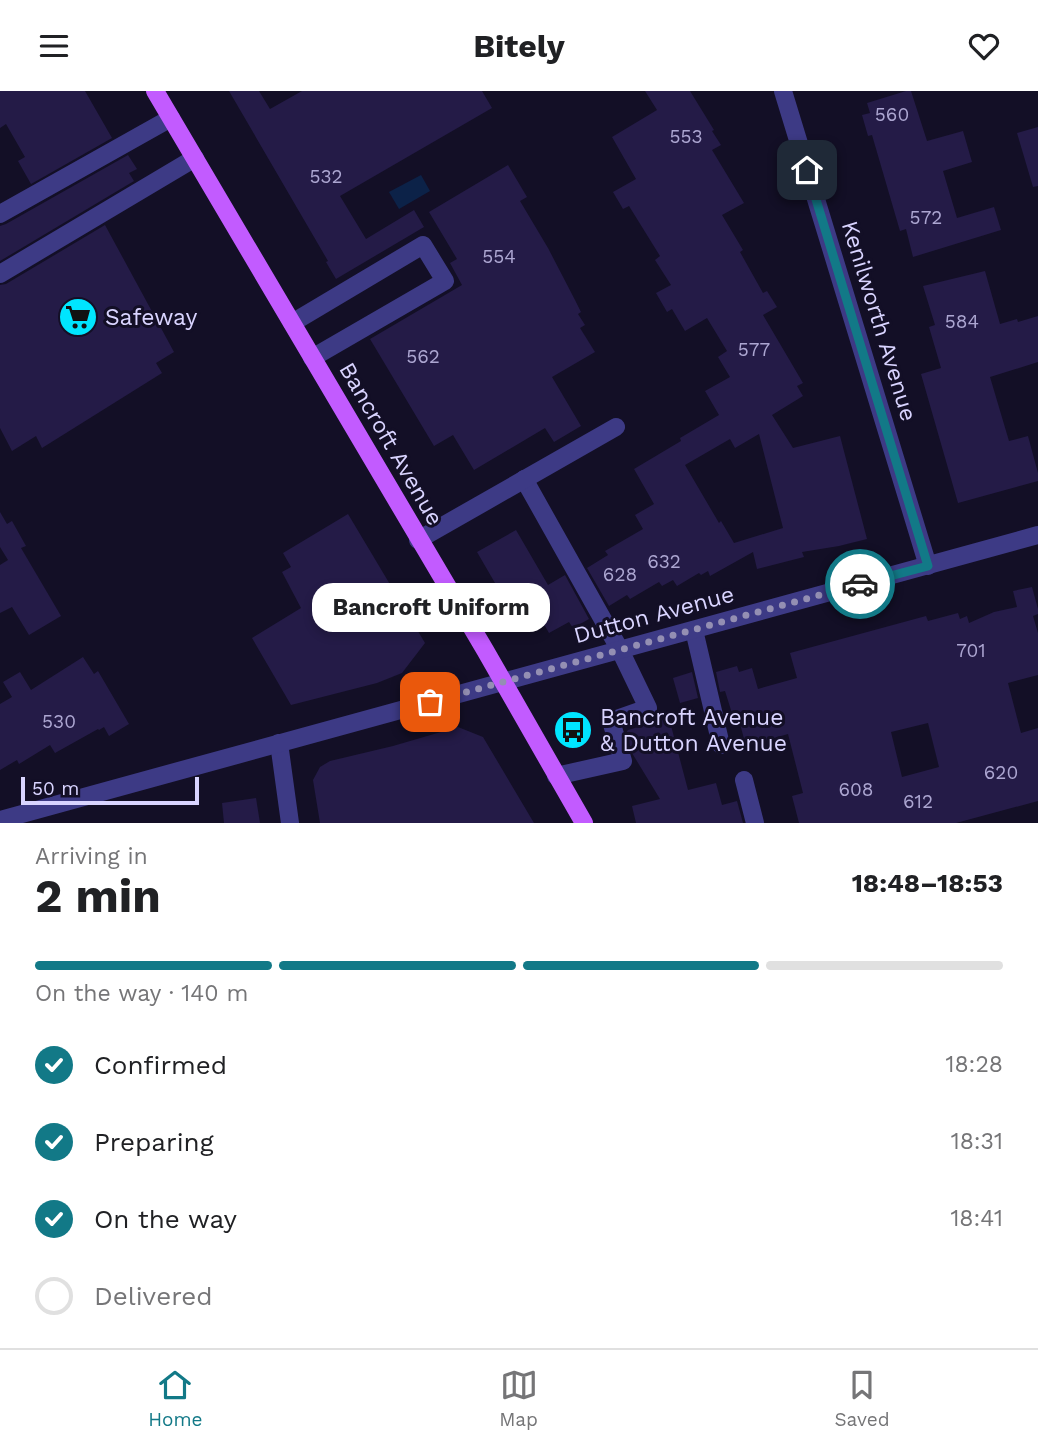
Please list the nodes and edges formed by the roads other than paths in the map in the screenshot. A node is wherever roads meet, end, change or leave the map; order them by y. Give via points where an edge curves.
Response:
1 (155, 91) edge
2 (783, 91) edge
3 (171, 118) junction
4 (195, 159) junction
5 (0, 215) edge
6 (0, 274) edge
7 (292, 323) junction
8 (312, 358) junction
9 (616, 426) dead end
10 (524, 479) junction
11 (1038, 535) edge
12 (418, 540) junction
13 (928, 566) junction
14 (694, 630) junction
15 (620, 650) junction
16 (503, 681) junction
17 (279, 743) junction
18 (721, 745) dead end
19 (556, 775) junction
20 (744, 780) dead end
21 (6, 820) edge
22 (290, 823) edge
23 (584, 823) edge
24 (755, 823) edge

1 - 3 main road, Bancroft Avenue
2 - 13 street, Kenilworth Avenue
3 - 4 main road, Bancroft Avenue
3 - 5 street
4 - 6 street
4 - 7 main road, Bancroft Avenue
7 - 8 main road, Bancroft Avenue
7 - 8 street via 424,244 445,281
8 - 12 main road, Bancroft Avenue
9 - 10 street
10 - 12 street
10 - 15 street
11 - 13 street, Dutton Avenue
12 - 16 main road, Bancroft Avenue
13 - 14 street, Dutton Avenue
14 - 15 street, Dutton Avenue
14 - 18 street
15 - 16 street, Dutton Avenue
15 - 19 street via 648,709 611,721 624,761
16 - 17 street, Dutton Avenue
16 - 19 main road, Bancroft Avenue
17 - 21 street, Dutton Avenue
17 - 22 street
19 - 23 main road, Bancroft Avenue
20 - 24 street

